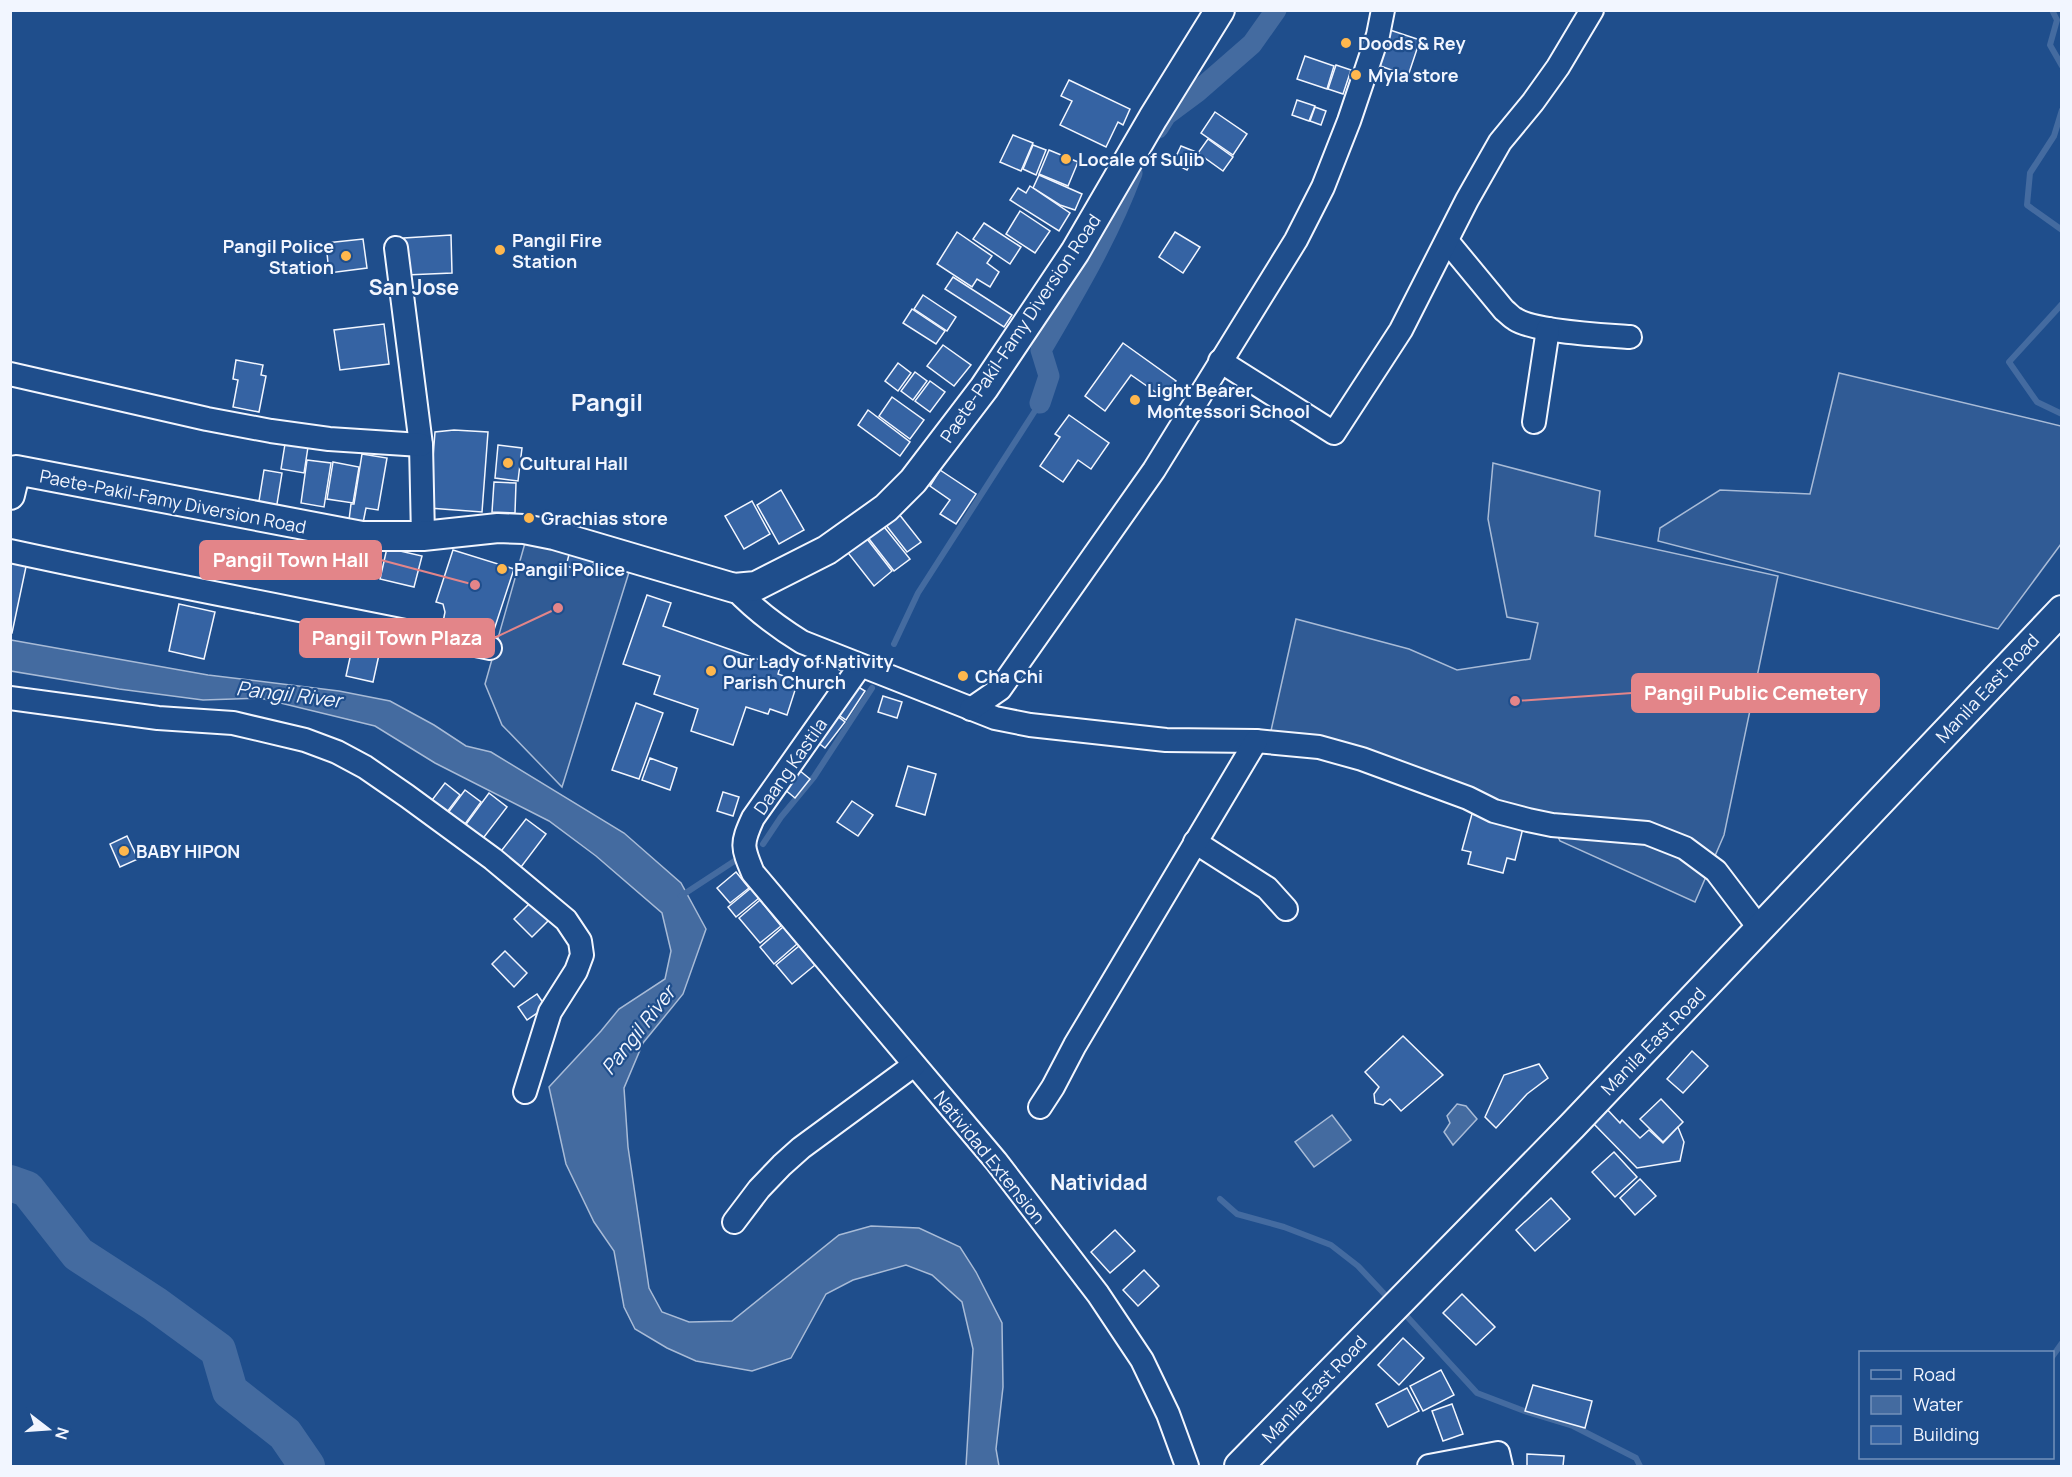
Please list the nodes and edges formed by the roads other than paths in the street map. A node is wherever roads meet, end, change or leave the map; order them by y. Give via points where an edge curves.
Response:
1 (1220, 10) edge
2 (1383, 10) edge
3 (1592, 10) edge
4 (1447, 241) junction
5 (396, 248) dead end
6 (1548, 328) junction
7 (1630, 338) dead end
8 (1221, 362) junction
9 (10, 374) edge
10 (1534, 422) dead end
11 (421, 445) junction
12 (12, 478) edge
13 (423, 536) junction
14 (10, 551) edge
15 (734, 588) junction
16 (2061, 610) edge
17 (490, 648) dead end
18 (860, 666) junction
19 (10, 698) edge
20 (971, 710) junction
21 (1256, 741) junction
22 (1195, 842) junction
23 (753, 873) joint
24 (1286, 909) dead end
25 (1760, 928) junction
26 (914, 1065) junction
27 (525, 1092) dead end
28 (1040, 1107) dead end
29 (734, 1222) dead end
30 (1187, 1467) edge
31 (1239, 1467) edge
32 (1429, 1467) edge
33 (1501, 1467) edge

1 - 15 main road, Paete-Pakil-Famy Diversion Road via 1076,252 984,388 913,481 871,520 827,550 756,586
2 - 8 street via 1349,121 1323,187 1296,240
3 - 4 street via 1558,67 1500,142
4 - 6 street via 1515,320
4 - 8 street via 1401,330 1334,433
5 - 11 street
6 - 7 street
6 - 10 street
8 - 20 street via 1154,470 1000,689
9 - 11 street via 271,431
11 - 13 street
12 - 13 main road, Paete-Pakil-Famy Diversion Road via 326,531 362,536
13 - 15 main road, Paete-Pakil-Famy Diversion Road via 524,529
14 - 17 street
15 - 18 street via 773,624 802,642
16 - 25 main road, Manila East Road
18 - 20 street
18 - 23 street, Daang Kastila via 753,818 744,837 744,852
19 - 27 street via 159,718 233,723 305,740 365,767 493,859 566,920 580,941 582,955 550,1012
20 - 21 street via 995,718 1074,731 1166,740
21 - 22 street
21 - 25 street via 1344,753 1494,811 1528,820 1647,833 1685,848 1716,871
22 - 24 street via 1268,888
22 - 28 street
23 - 26 street, Natividad Extension
25 - 31 main road, Manila East Road
26 - 29 street via 795,1154 759,1189
26 - 30 street, Natividad Extension via 996,1161 1098,1294 1142,1360 1168,1414
32 - 33 street via 1498,1453

